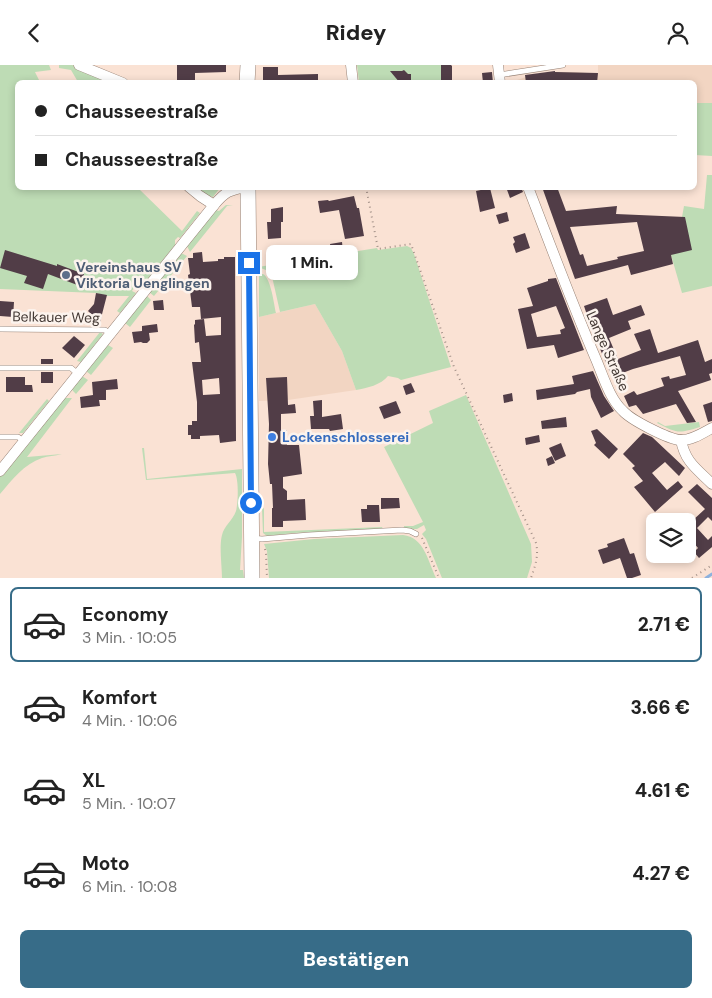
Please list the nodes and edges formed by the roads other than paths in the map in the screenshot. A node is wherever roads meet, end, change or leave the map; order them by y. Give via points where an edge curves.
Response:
1 (79, 65) edge
2 (248, 65) edge
3 (351, 65) edge
4 (563, 65) edge
5 (499, 74) edge
6 (116, 80) edge
7 (248, 80) edge
8 (353, 80) edge
9 (193, 190) edge
10 (232, 190) edge
11 (247, 190) edge
12 (529, 190) edge
13 (214, 205) junction
14 (0, 329) edge
15 (110, 335) junction
16 (0, 368) edge
17 (78, 374) junction
18 (712, 428) edge
19 (0, 437) edge
20 (681, 440) junction
21 (24, 441) junction
22 (0, 471) edge
23 (712, 484) edge
24 (416, 534) road end
25 (257, 539) junction
26 (252, 578) edge

1 - 6 street
2 - 7 main road
3 - 8 street
4 - 5 lane
9 - 13 street
10 - 13 street, Belkauer Weg
11 - 25 main road
12 - 20 street, Lange Straße via 580,321 617,404 632,418 670,438
13 - 15 street, Belkauer Weg
14 - 15 lane, Belkauer Weg via 105,330
15 - 17 street, Belkauer Weg
16 - 17 lane via 71,368
17 - 21 street, Belkauer Weg
18 - 20 street
19 - 21 lane via 18,437
20 - 23 street via 689,462
21 - 22 street, Belkauer Weg
24 - 25 lane via 402,531
25 - 26 main road

